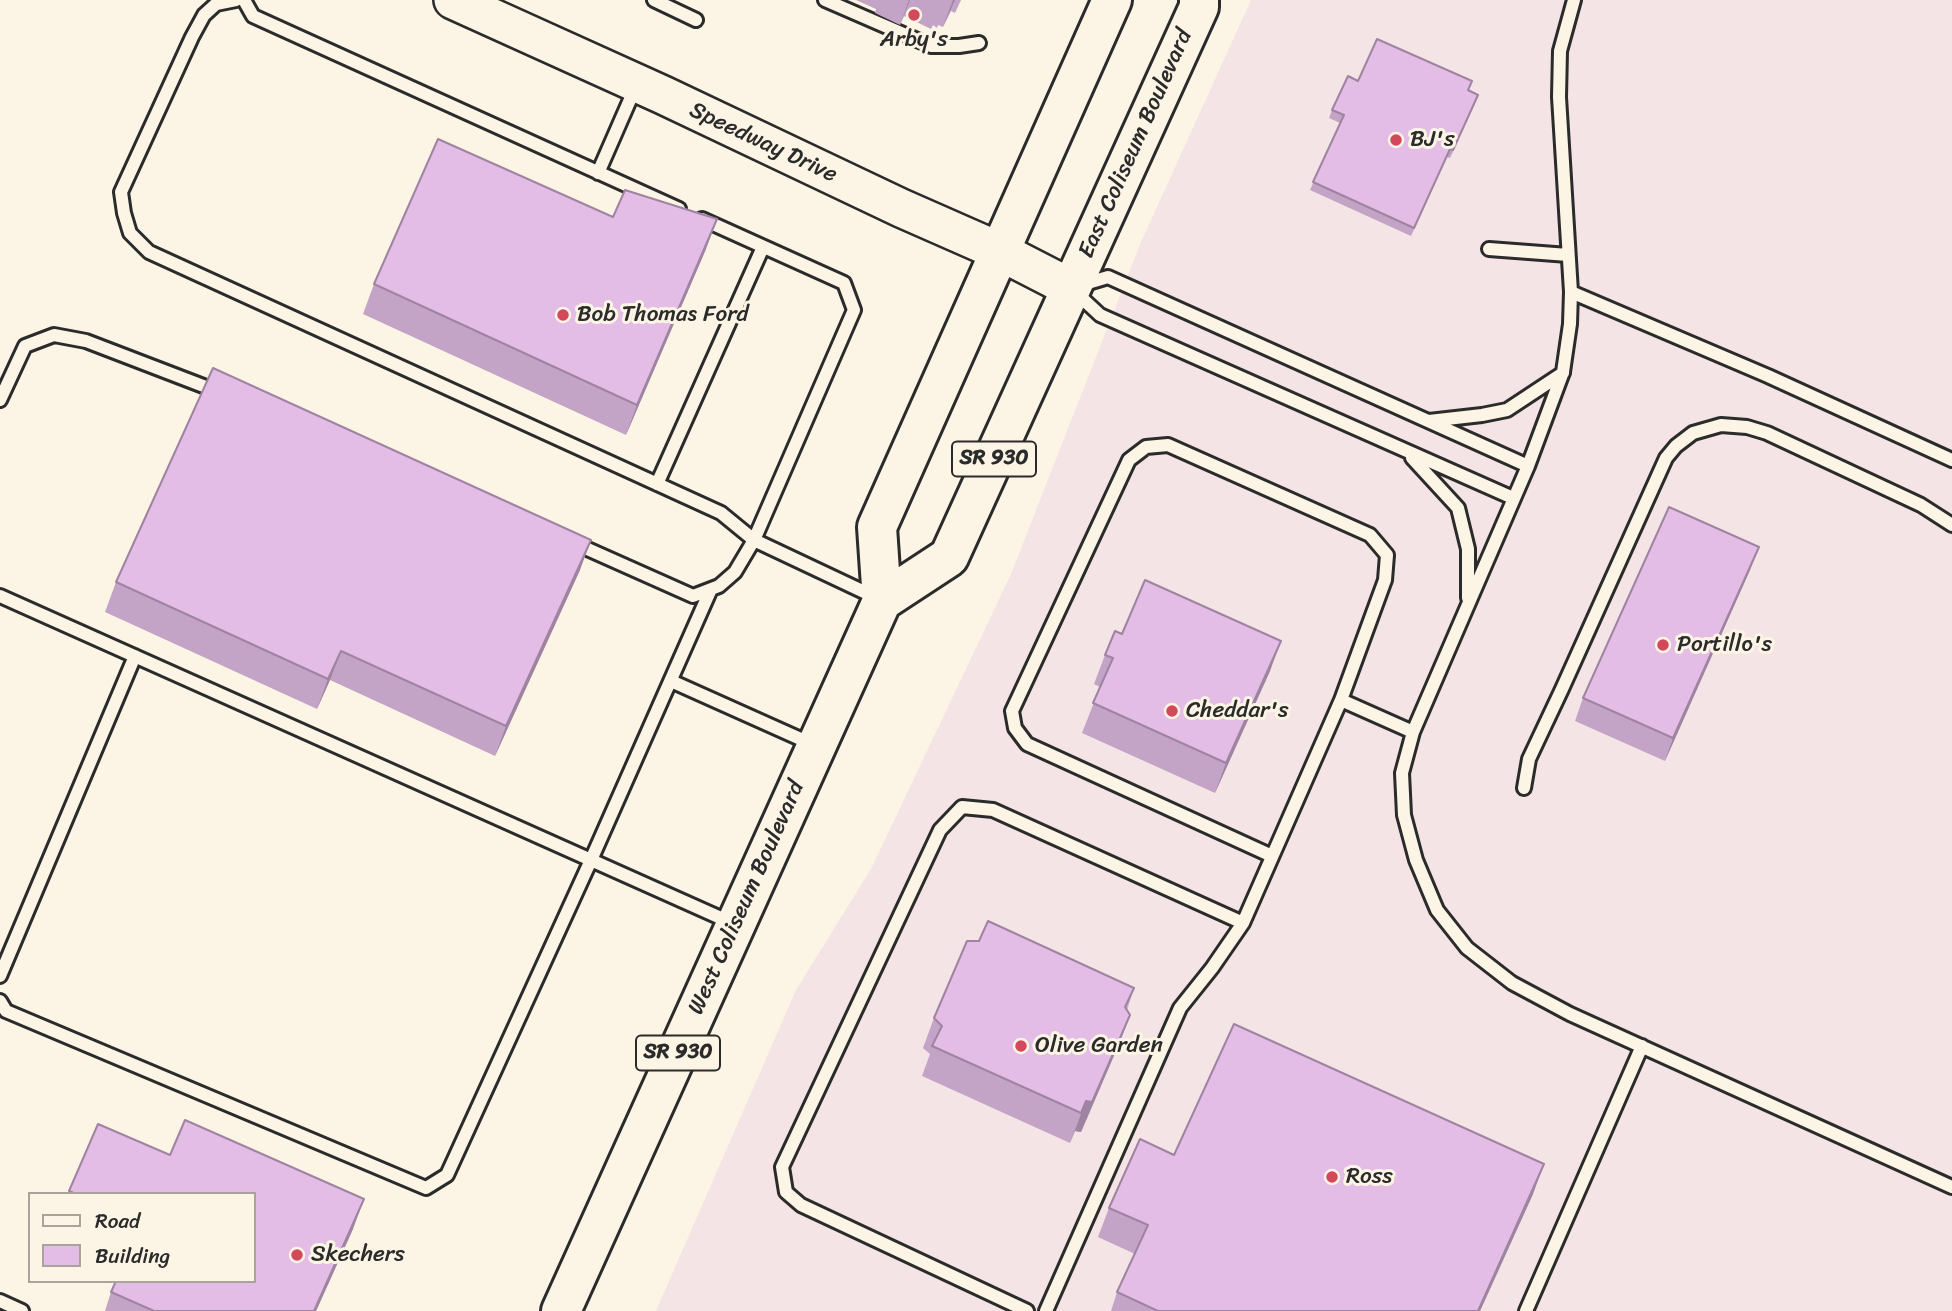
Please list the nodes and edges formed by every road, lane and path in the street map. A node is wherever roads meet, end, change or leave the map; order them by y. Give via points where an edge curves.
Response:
1 (236, 0) edge
2 (244, 0) edge
3 (453, 0) edge
4 (654, 0) edge
5 (825, 0) edge
6 (1112, 0) edge
7 (1199, 0) edge
8 (1574, 0) edge
9 (696, 20) dead end
10 (979, 43) dead end
11 (637, 84) junction
12 (598, 173) junction
13 (763, 247) junction
14 (1489, 249) dead end
15 (1001, 252) junction
16 (1568, 255) junction
17 (1071, 288) junction
18 (1572, 292) junction
19 (1563, 372) junction
20 (229, 396) edge
21 (0, 400) edge
22 (1427, 421) junction
23 (1406, 452) junction
24 (1952, 460) edge
25 (1528, 466) junction
26 (657, 484) junction
27 (1513, 498) junction
28 (1952, 525) edge
29 (558, 536) edge
30 (754, 540) junction
31 (711, 589) junction
32 (0, 596) edge
33 (882, 601) junction
34 (1468, 604) junction
35 (135, 656) junction
36 (671, 681) junction
37 (1341, 700) junction
38 (1413, 732) junction
39 (816, 746) junction
40 (1524, 788) dead end
41 (1272, 856) junction
42 (591, 860) junction
43 (1242, 923) junction
44 (736, 924) junction
45 (0, 976) edge
46 (0, 1001) edge
47 (1642, 1046) junction
48 (1952, 1187) edge
49 (0, 1301) edge
50 (22, 1311) edge
51 (561, 1311) edge
52 (1027, 1311) edge
53 (1046, 1311) edge
54 (1526, 1311) edge

1 - 26 lane via 216,4 204,15 121,192 130,233 149,252
2 - 12 lane via 253,16
3 - 11 main road, Speedway Drive
4 - 9 lane
5 - 10 lane via 931,46
6 - 15 highway, SR 930
7 - 17 highway, East Coliseum Boulevard / SR 930
8 - 16 lane via 1560,51
11 - 12 lane
11 - 15 main road, Speedway Drive
12 - 13 lane
13 - 26 lane
13 - 30 lane via 844,283 854,310
14 - 16 lane
15 - 17 main road, Speedway Drive
15 - 33 highway, West Coliseum Boulevard / SR 930 via 877,527
16 - 18 lane
17 - 22 lane via 1108,277
17 - 23 lane via 1100,315
17 - 33 highway, SR 930 via 949,557
18 - 19 lane
18 - 24 lane
19 - 22 lane via 1507,410
19 - 25 lane
20 - 21 lane via 86,341 54,335 25,346
22 - 25 lane
23 - 27 lane
23 - 34 lane via 1458,508 1468,548
25 - 27 lane
26 - 30 lane via 721,513
27 - 34 lane
28 - 40 lane via 1921,505 1767,433 1721,425 1693,433 1666,458 1529,759
29 - 31 lane via 693,596
30 - 31 lane via 735,572
30 - 33 lane
31 - 36 lane
32 - 35 lane
33 - 39 highway, West Coliseum Boulevard / SR 930
34 - 38 lane
35 - 42 lane
35 - 45 lane
36 - 39 lane
36 - 42 lane
37 - 38 lane
37 - 41 lane
37 - 41 lane via 1385,580 1387,555 1370,535 1168,445 1146,447 1129,460 1012,711 1015,728 1027,744
38 - 47 lane via 1402,773 1404,814 1416,860 1437,910 1467,948 1512,983
39 - 44 highway, West Coliseum Boulevard / SR 930
41 - 43 lane
42 - 44 lane
42 - 46 lane via 447,1175 426,1188 5,1011
43 - 52 lane via 993,810 962,807 940,830 782,1167 786,1192 801,1205
43 - 53 lane via 1180,1008
44 - 51 highway, West Coliseum Boulevard / SR 930
47 - 48 lane
47 - 54 lane
49 - 50 lane

